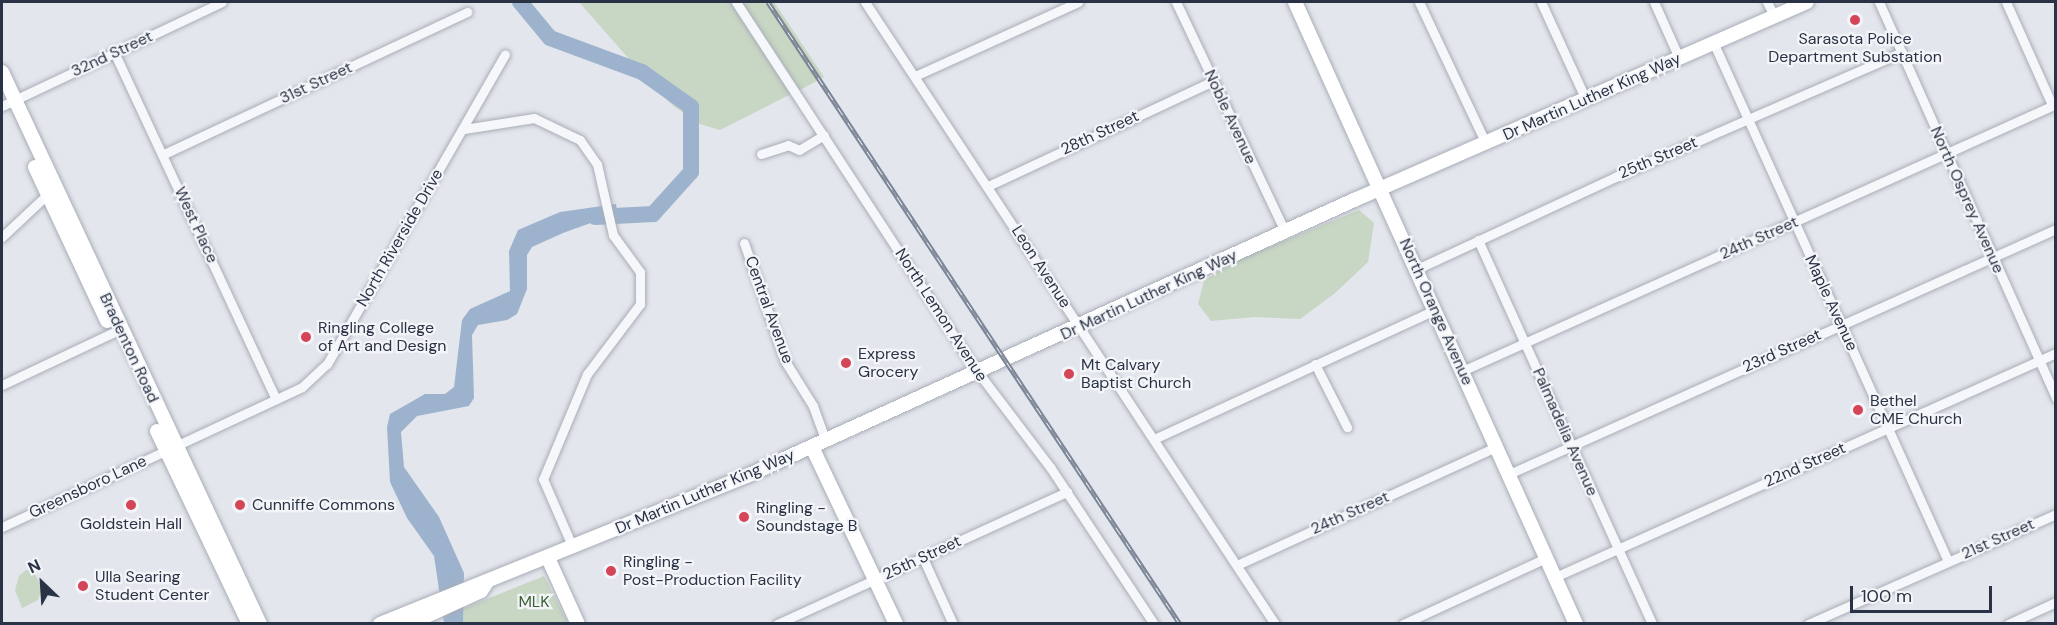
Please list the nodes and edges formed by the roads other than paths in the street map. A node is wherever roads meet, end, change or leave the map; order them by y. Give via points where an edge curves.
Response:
1 (222, 2) edge
2 (736, 2) edge
3 (865, 2) edge
4 (1078, 2) edge
5 (1176, 2) edge
6 (1295, 2) edge
7 (1419, 2) edge
8 (1541, 2) edge
9 (1654, 2) edge
10 (1767, 2) edge
11 (1807, 2) edge
12 (1879, 2) edge
13 (2006, 2) edge
14 (467, 12) dead end
15 (1774, 16) junction
16 (1714, 44) junction
17 (114, 52) junction
18 (1902, 52) junction
19 (505, 54) dead end
20 (1679, 58) junction
21 (2, 72) edge
22 (915, 76) junction
23 (1213, 81) junction
24 (6, 100) edge
25 (1586, 100) junction
26 (2054, 104) edge
27 (1748, 119) junction
28 (464, 129) junction
29 (824, 135) junction
30 (1486, 144) junction
31 (164, 154) junction
32 (761, 154) dead end
33 (1948, 155) junction
34 (988, 186) junction
35 (1383, 188) junction
36 (51, 191) junction
37 (1794, 223) junction
38 (2055, 229) edge
39 (1285, 232) junction
40 (2, 237) edge
41 (1478, 240) junction
42 (744, 243) dead end
43 (1993, 259) junction
44 (1417, 269) junction
45 (1434, 309) junction
46 (1841, 325) junction
47 (1080, 327) junction
48 (112, 333) junction
49 (1525, 343) junction
50 (2055, 353) edge
51 (2039, 360) junction
52 (1315, 364) junction
53 (1462, 371) junction
54 (978, 373) junction
55 (2, 385) edge
56 (2055, 398) edge
57 (276, 399) junction
58 (1347, 427) dead end
59 (1888, 428) junction
60 (1154, 439) junction
61 (826, 441) junction
62 (1571, 446) junction
63 (812, 447) junction
64 (1496, 447) junction
65 (171, 448) junction
66 (1509, 474) junction
67 (1066, 492) junction
68 (2055, 514) edge
69 (2, 527) edge
70 (573, 548) junction
71 (1618, 549) junction
72 (548, 558) junction
73 (923, 558) junction
74 (1546, 558) junction
75 (1948, 561) junction
76 (1238, 565) junction
77 (1555, 577) junction
78 (876, 580) junction
79 (482, 585) junction
80 (2055, 602) edge
81 (387, 621) edge
82 (249, 624) edge
83 (260, 624) edge
84 (409, 624) edge
85 (578, 624) edge
86 (777, 624) edge
87 (896, 624) edge
88 (953, 624) edge
89 (1154, 624) edge
90 (1275, 624) edge
91 (1403, 624) edge
92 (1576, 624) edge
93 (1652, 624) edge
94 (1808, 624) edge
95 (2008, 624) edge

1 - 17 street, 32nd Street
2 - 29 street, North Lemon Avenue
3 - 22 street, Leon Avenue
4 - 22 street
5 - 23 street, Noble Avenue
6 - 35 street, North Orange Avenue
7 - 30 street
8 - 25 street
9 - 20 street
10 - 15 street
11 - 15 street, Dr Martin Luther King Way
12 - 18 street, North Osprey Avenue
13 - 26 street
14 - 31 street, 31st Street
15 - 16 street, Dr Martin Luther King Way
16 - 20 street, Dr Martin Luther King Way
16 - 27 street, Maple Avenue
17 - 24 street, 32nd Street
17 - 31 street, West Place
18 - 27 street, 25th Street
18 - 33 street, North Osprey Avenue
19 - 28 street, North Riverside Drive
20 - 25 street, Dr Martin Luther King Way
21 - 24 street, Bradenton Road
22 - 34 street, Leon Avenue
23 - 34 street, 28th Street
23 - 39 street, Noble Avenue
24 - 36 street, Bradenton Road
25 - 30 street, Dr Martin Luther King Way
26 - 33 street, 24th Street
27 - 37 street, Maple Avenue
27 - 41 street, 25th Street
28 - 57 street, North Riverside Drive via 327,364 302,387
28 - 70 street via 524,118 552,124 580,140 592,152 608,221 620,247 639,268 643,295 634,315 586,374 543,479
29 - 32 street via 799,150 788,146
29 - 54 street, North Lemon Avenue
30 - 35 street, Dr Martin Luther King Way
31 - 57 street, West Place
33 - 37 street, 24th Street
33 - 43 street, North Osprey Avenue
34 - 47 street, Leon Avenue
35 - 39 street, Dr Martin Luther King Way
35 - 44 street, North Orange Avenue
36 - 40 street
36 - 48 street, Bradenton Road
36 - 65 street, Bradenton Road
37 - 46 street, Maple Avenue
37 - 49 street, 24th Street
38 - 43 street, 23rd Street
39 - 47 street, Dr Martin Luther King Way
41 - 44 street, 25th Street
41 - 49 street, Palmadelia Avenue
42 - 61 street, Central Avenue via 786,361 813,406
43 - 46 street, 23rd Street
43 - 51 street, North Osprey Avenue
44 - 45 street, North Orange Avenue
45 - 52 street
45 - 53 street, North Orange Avenue
46 - 59 street, Maple Avenue
46 - 62 street, 23rd Street
47 - 54 street, Dr Martin Luther King Way
47 - 60 street, Leon Avenue
48 - 55 street
48 - 65 street, Bradenton Road
49 - 53 street, 24th Street
49 - 62 street, Palmadelia Avenue
50 - 51 street, 22nd Street
51 - 56 street, North Osprey Avenue
51 - 59 street, 22nd Street
52 - 58 street
52 - 60 street
53 - 64 street, North Orange Avenue
54 - 61 street, Dr Martin Luther King Way
54 - 67 street, North Lemon Avenue
57 - 65 street, North Riverside Drive
59 - 71 street, 22nd Street
59 - 75 street, Maple Avenue
60 - 76 street, Leon Avenue
61 - 63 street, Dr Martin Luther King Way
62 - 66 street, 23rd Street
62 - 71 street, Palmadelia Avenue
63 - 70 street, Dr Martin Luther King Way
63 - 78 street
64 - 66 street, North Orange Avenue
64 - 76 street, 24th Street
65 - 69 street, Greensboro Lane
65 - 82 street, Bradenton Road
65 - 83 street, Bradenton Road
66 - 74 street, North Orange Avenue
67 - 73 street, 25th Street
67 - 89 street, North Lemon Avenue
68 - 75 street, 21st Street
70 - 72 street, Dr Martin Luther King Way
71 - 77 street, 22nd Street
71 - 93 street, Palmadelia Avenue
72 - 79 street, Dr Martin Luther King Way
72 - 85 street
73 - 78 street, 25th Street
73 - 88 street
74 - 77 street, North Orange Avenue
74 - 91 street
75 - 94 street, 21st Street
76 - 90 street, Leon Avenue
77 - 92 street, North Orange Avenue
78 - 86 street, 25th Street
78 - 87 street
79 - 81 street, Dr Martin Luther King Way
79 - 84 street, Dr Martin Luther King Way
80 - 95 street

